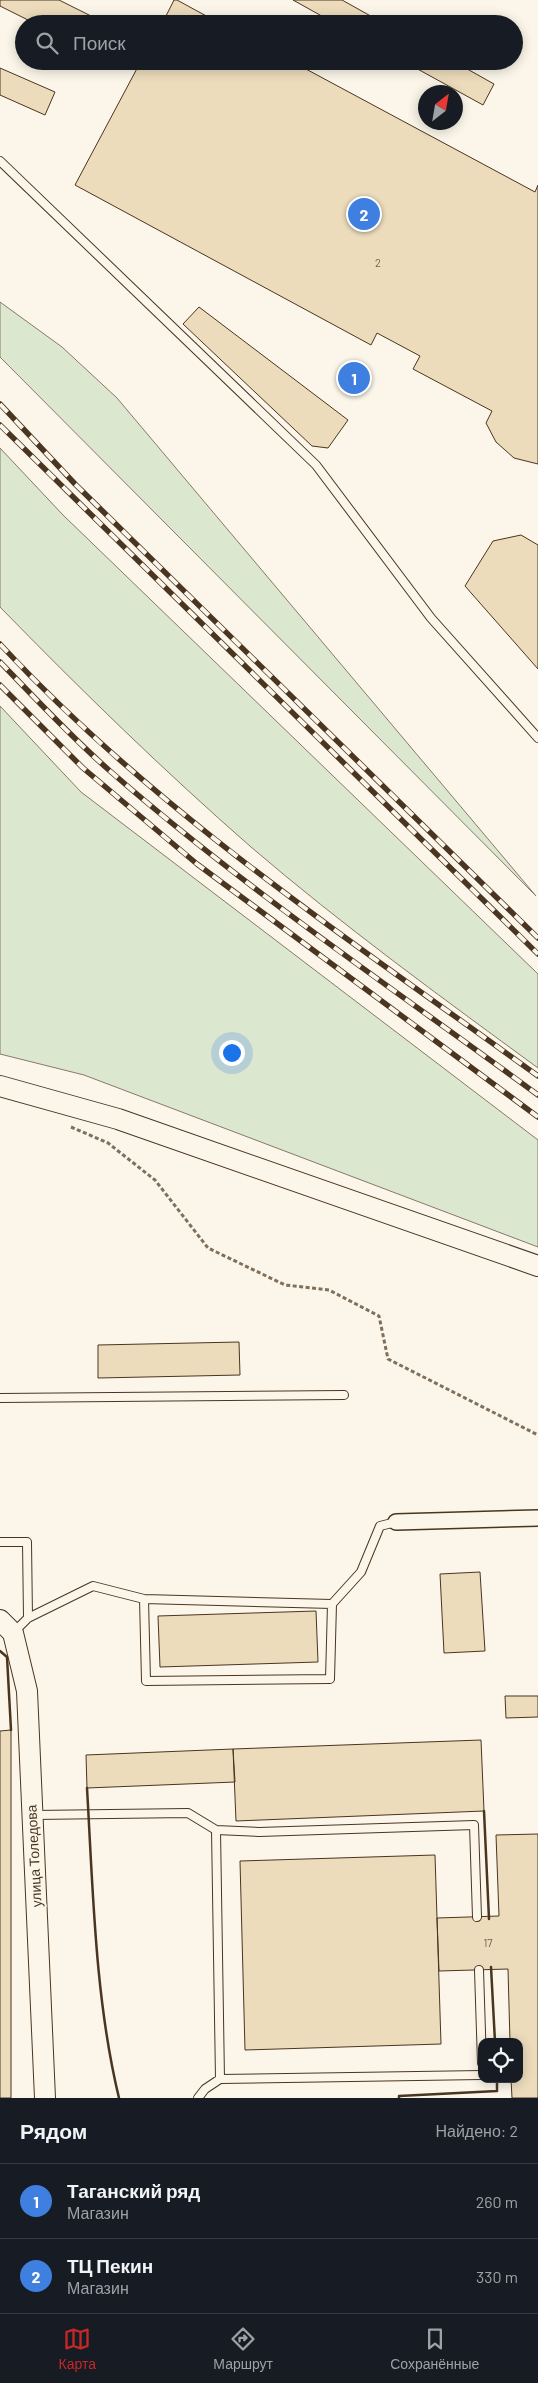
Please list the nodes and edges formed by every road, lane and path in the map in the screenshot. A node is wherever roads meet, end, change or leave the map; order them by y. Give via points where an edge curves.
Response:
1 (0, 161) edge
2 (538, 738) edge
3 (0, 1086) edge
4 (62, 1123) dead end
5 (538, 1266) edge
6 (344, 1395) dead end
7 (0, 1398) edge
8 (538, 1435) edge
9 (538, 1518) edge
10 (396, 1522) joint
11 (0, 1542) edge
12 (144, 1599) junction
13 (332, 1604) junction
14 (28, 1618) junction
15 (7, 1626) edge
16 (32, 1815) junction
17 (216, 1830) junction
18 (477, 1917) dead end
19 (479, 1970) dead end
20 (481, 2038) edge
21 (478, 2074) edge
22 (220, 2079) junction
23 (44, 2098) edge
24 (198, 2098) edge

1 - 2 lane via 316,465 431,618
3 - 5 street via 127,1122
4 - 8 path via 108,1142 156,1180 208,1248 285,1285 329,1290 379,1316 388,1359
6 - 7 lane
9 - 10 street
10 - 13 lane via 380,1526 361,1572
11 - 14 lane via 27,1542
12 - 13 lane
12 - 13 lane via 146,1681 330,1679
12 - 14 lane via 93,1586
14 - 15 lane
15 - 16 street, улица Толедова via 27,1691
16 - 17 lane via 188,1813
16 - 23 street, улица Толедова
17 - 18 lane via 259,1832 474,1825
17 - 22 lane
19 - 20 lane
21 - 22 lane
22 - 24 lane via 205,2088

